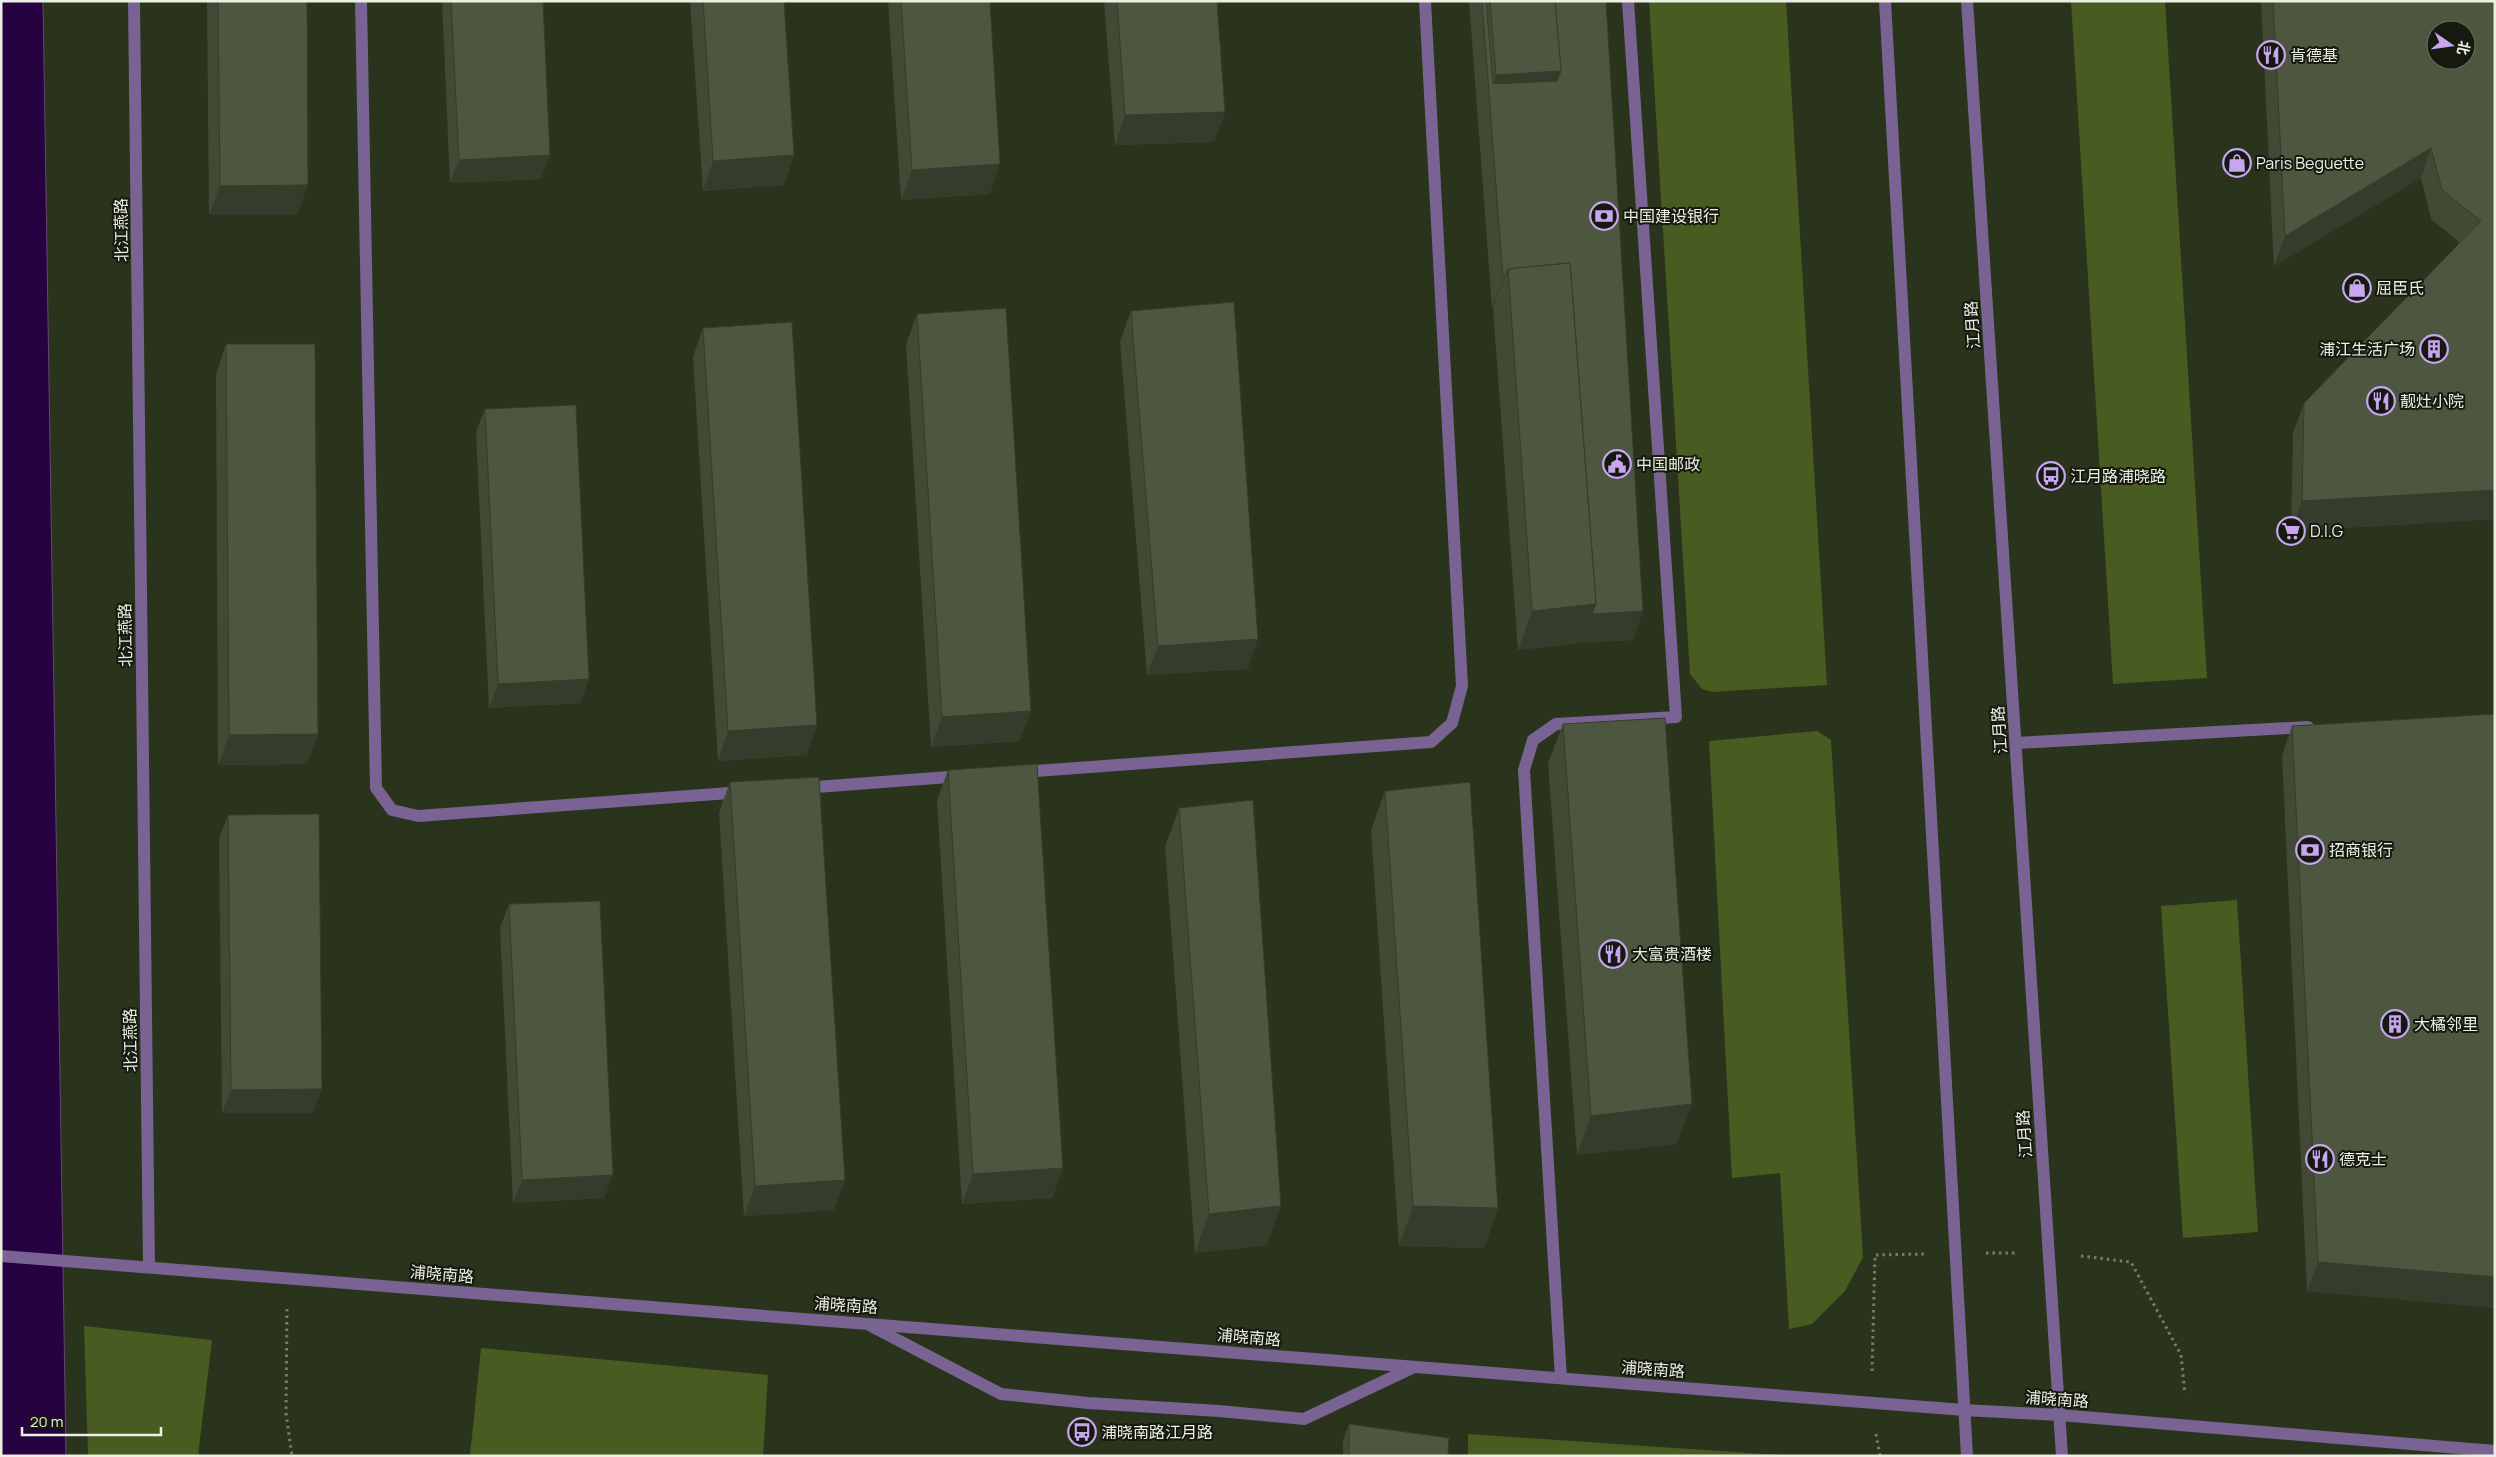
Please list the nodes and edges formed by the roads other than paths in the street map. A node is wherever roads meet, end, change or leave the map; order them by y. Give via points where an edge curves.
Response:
1 (134, 1) edge
2 (361, 1) edge
3 (1426, 1) edge
4 (1628, 1) edge
5 (1884, 1) edge
6 (1967, 1) edge
7 (2325, 726) edge
8 (2016, 743) junction
9 (1014, 773) edge
10 (974, 776) edge
11 (785, 789) edge
12 (756, 791) edge
13 (1, 1256) edge
14 (149, 1268) junction
15 (867, 1323) junction
16 (1414, 1367) junction
17 (1561, 1378) junction
18 (1964, 1410) junction
19 (2059, 1414) junction
20 (2495, 1452) edge
21 (1967, 1456) edge
22 (2062, 1456) edge

1 - 14 street, 北江燕路
2 - 12 street via 376,788 392,810 418,816
3 - 9 street via 1462,686 1452,723 1431,742
4 - 17 street via 1676,717 1556,724 1533,740 1524,770
5 - 18 street
6 - 8 street, 江月路
7 - 8 street
8 - 19 street, 江月路
10 - 11 street
13 - 14 street, 浦晓南路
14 - 15 street, 浦晓南路
15 - 16 street, 浦晓南路
15 - 16 street via 1001,1394 1088,1403 1304,1419
16 - 17 street, 浦晓南路
17 - 18 street, 浦晓南路
18 - 19 street, 浦晓南路
18 - 21 street
19 - 20 street, 浦晓南路
19 - 22 street, 江月路

